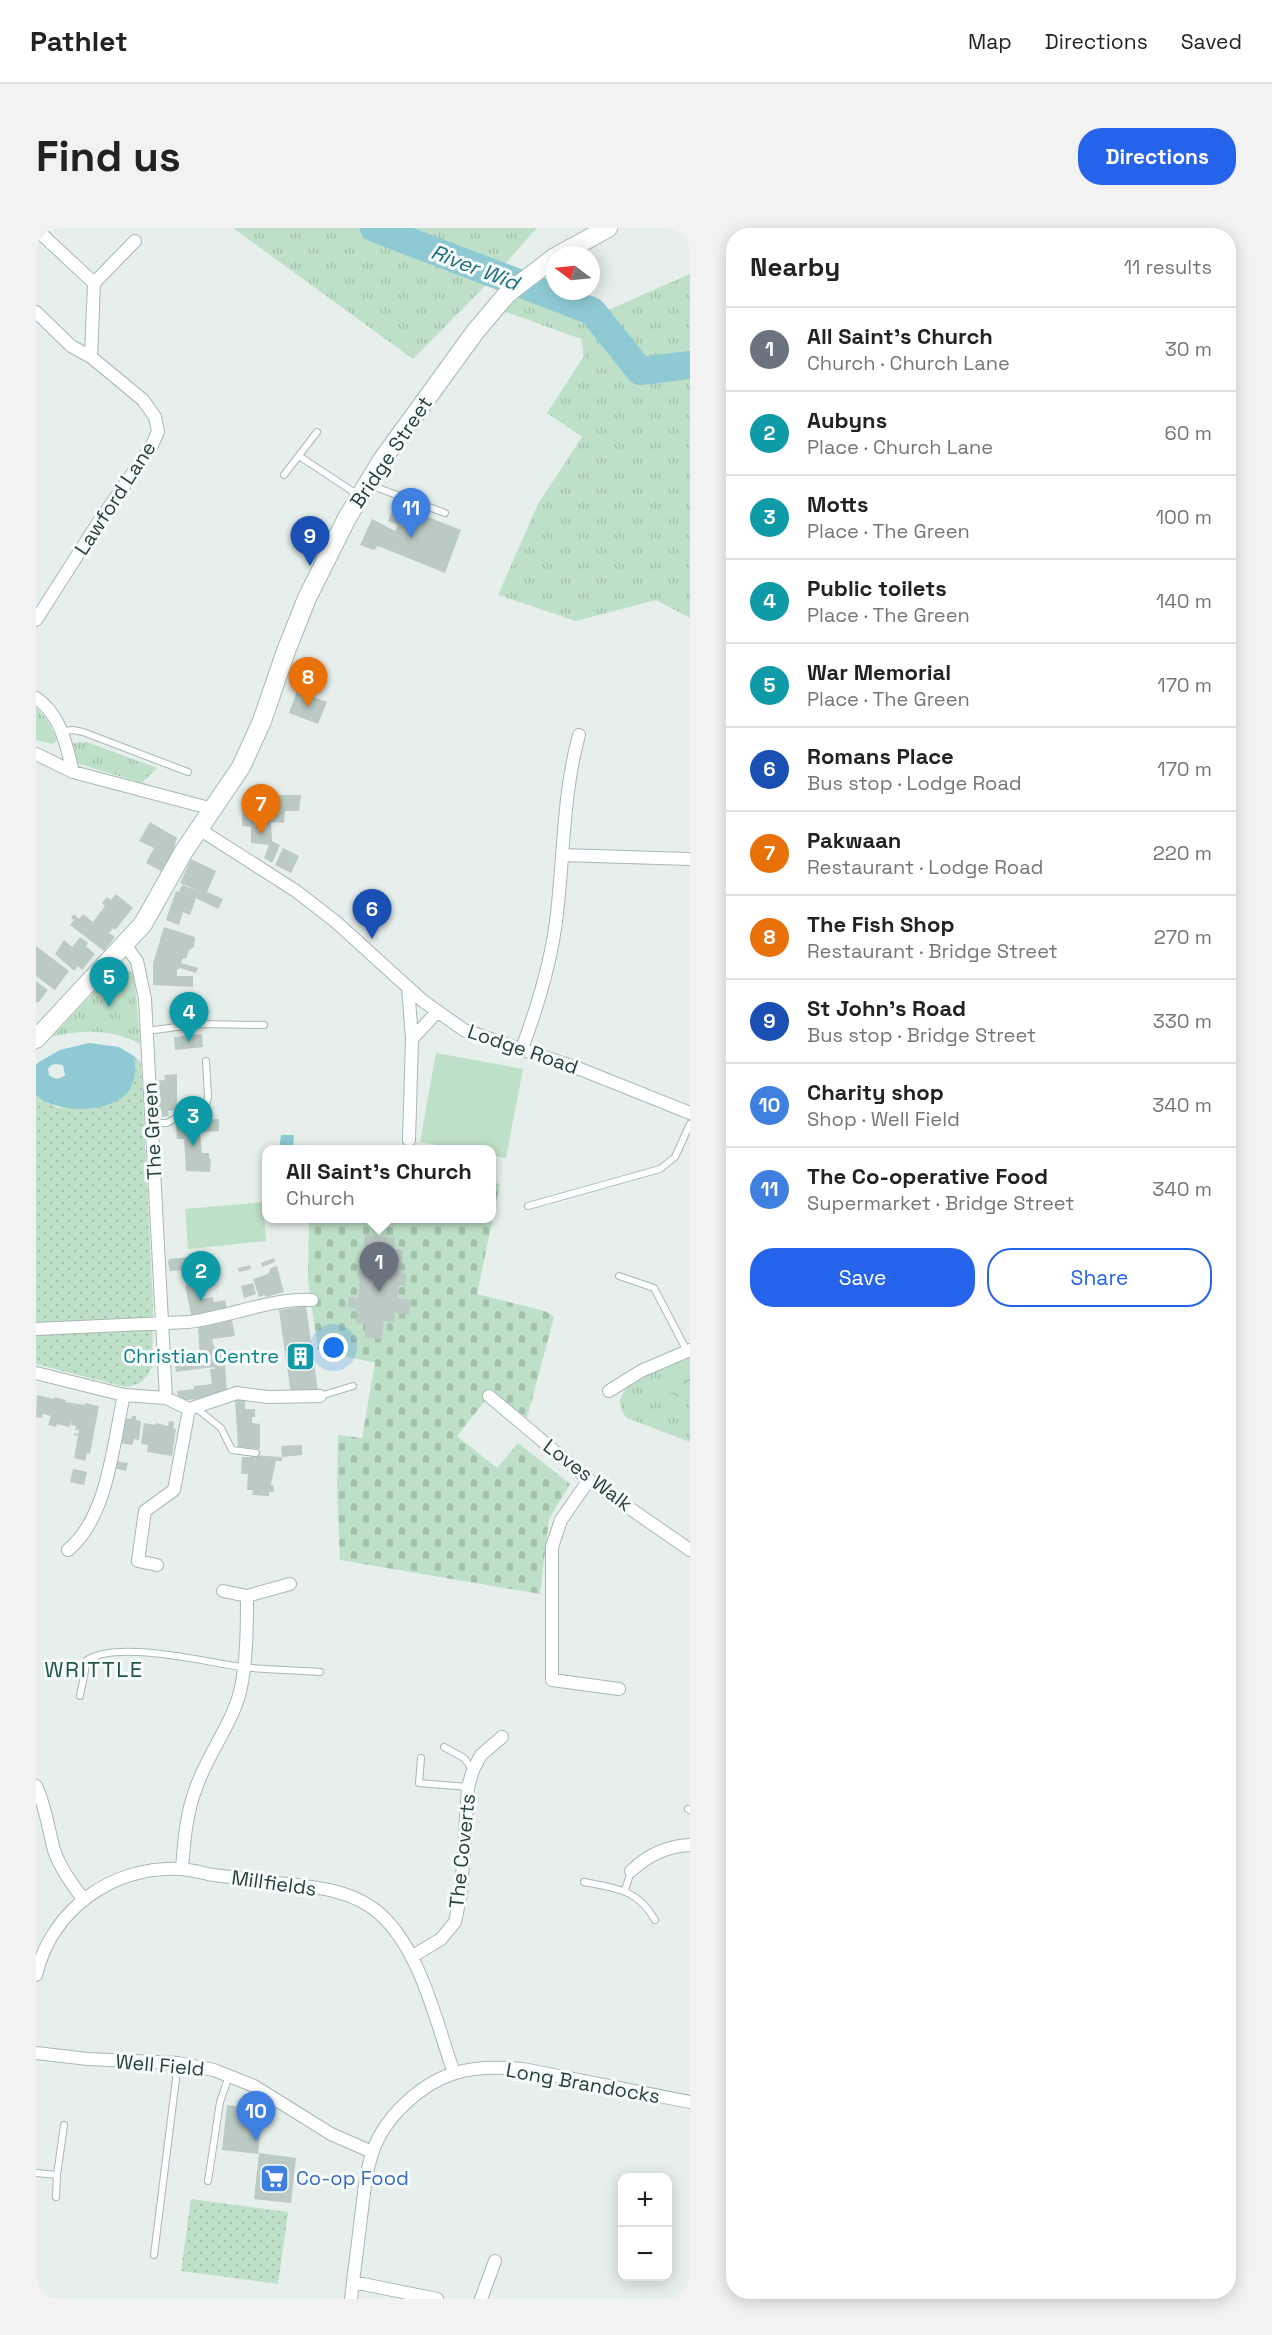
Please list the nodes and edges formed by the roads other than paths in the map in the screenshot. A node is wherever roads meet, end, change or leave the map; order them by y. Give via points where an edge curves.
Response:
1 (608, 228) edge
2 (36, 230) edge
3 (135, 241) dead end
4 (575, 246) edge
5 (546, 264) edge
6 (94, 283) junction
7 (36, 312) edge
8 (91, 357) junction
9 (317, 432) dead end
10 (299, 456) junction
11 (284, 475) dead end
12 (363, 490) junction
13 (445, 513) dead end
14 (36, 620) edge
15 (36, 698) edge
16 (63, 731) junction
17 (579, 735) dead end
18 (36, 754) edge
19 (73, 772) junction
20 (188, 772) dead end
21 (206, 819) junction
22 (562, 855) junction
23 (690, 859) edge
24 (125, 945) junction
25 (408, 987) junction
26 (437, 1012) junction
27 (264, 1025) dead end
28 (147, 1031) junction
29 (411, 1038) junction
30 (36, 1039) edge
31 (521, 1051) junction
32 (206, 1061) dead end
33 (690, 1113) edge
34 (152, 1123) junction
35 (690, 1124) edge
36 (409, 1140) dead end
37 (528, 1206) dead end
38 (619, 1276) dead end
39 (312, 1300) dead end
40 (162, 1322) junction
41 (36, 1329) edge
42 (688, 1351) edge
43 (36, 1373) edge
44 (353, 1386) dead end
45 (609, 1391) dead end
46 (124, 1395) junction
47 (320, 1396) joint
48 (489, 1396) dead end
49 (166, 1398) junction
50 (192, 1408) junction
51 (256, 1453) dead end
52 (589, 1480) junction
53 (68, 1550) dead end
54 (690, 1550) edge
55 (157, 1564) dead end
56 (290, 1584) dead end
57 (223, 1591) dead end
58 (247, 1596) junction
59 (243, 1667) junction
60 (320, 1672) dead end
61 (619, 1689) dead end
62 (80, 1696) dead end
63 (502, 1737) dead end
64 (444, 1748) dead end
65 (421, 1758) dead end
66 (473, 1770) junction
67 (36, 1786) edge
68 (468, 1787) junction
69 (690, 1845) edge
70 (182, 1869) junction
71 (631, 1871) joint
72 (584, 1882) dead end
73 (625, 1890) junction
74 (83, 1899) junction
75 (655, 1920) dead end
76 (413, 1956) junction
77 (36, 1976) edge
78 (36, 2053) edge
79 (178, 2063) junction
80 (454, 2073) junction
81 (229, 2075) junction
82 (690, 2102) edge
83 (64, 2125) dead end
84 (372, 2152) junction
85 (36, 2173) edge
86 (57, 2175) junction
87 (208, 2181) dead end
88 (56, 2197) dead end
89 (154, 2255) dead end
90 (495, 2260) dead end
91 (353, 2283) junction
92 (351, 2299) edge
93 (437, 2299) edge
94 (481, 2299) edge

1 - 4 street
2 - 6 street
3 - 6 street
5 - 12 street, Bridge Street via 508,293 475,332
6 - 8 street
7 - 8 street, Lawford Lane via 71,346
8 - 14 street, Lawford Lane via 143,400 155,417 158,432
9 - 10 lane
10 - 11 lane
10 - 12 lane
12 - 13 lane
12 - 21 street, Bridge Street via 307,598 253,743
15 - 16 street via 46,705
16 - 19 street
16 - 20 lane via 83,732
17 - 22 street via 570,776
18 - 19 street, Lodge Road
19 - 21 street, Lodge Road
21 - 24 street via 143,924
21 - 25 street, Lodge Road via 336,922
22 - 23 street
22 - 31 street via 553,944
24 - 28 street, The Green via 137,961 141,975
24 - 30 street
25 - 26 street, Lodge Road
25 - 29 street
26 - 29 street
26 - 31 street, Lodge Road via 464,1030
27 - 28 lane via 200,1024
28 - 34 street, The Green
29 - 36 street
31 - 33 street, Lodge Road via 580,1069
32 - 34 lane via 208,1097 204,1113
34 - 40 street, The Green
35 - 37 lane via 675,1157 660,1169
38 - 42 lane via 654,1288
39 - 40 street via 284,1302 207,1320
40 - 41 street
40 - 49 street, The Green
42 - 45 street via 641,1371
43 - 46 street
44 - 47 lane
46 - 49 street
46 - 53 street via 100,1506 89,1528
47 - 50 street via 237,1393
48 - 52 street, Loves Walk
49 - 50 street
50 - 51 lane via 221,1428 232,1450
50 - 55 street via 174,1490 145,1511 138,1561
52 - 54 street, Loves Walk
52 - 61 street via 561,1520 552,1547 552,1680
56 - 58 street
57 - 58 street
58 - 59 street
59 - 60 lane
59 - 62 lane via 158,1654 104,1654 87,1660
59 - 70 street via 232,1714 196,1788
63 - 66 street, The Coverts via 481,1755
64 - 66 lane via 464,1758
65 - 68 lane via 419,1783
66 - 68 street, The Coverts
67 - 74 street via 55,1852
68 - 76 street, The Coverts via 461,1893 455,1922 441,1939
69 - 71 street via 661,1850
70 - 74 street, Millfields via 138,1874 110,1883
70 - 76 street, Millfields via 315,1888 362,1901 396,1931
71 - 73 lane
72 - 73 lane
73 - 75 lane via 649,1909
74 - 77 street, Millfields via 63,1917 52,1935
76 - 80 street, Millfields
78 - 79 street, Well Field
79 - 81 street, Well Field
79 - 89 lane
80 - 82 street, Long Brandocks via 481,2068 523,2069
80 - 84 street, Long Brandocks via 402,2107
81 - 84 street, Well Field via 331,2134
81 - 87 lane via 220,2102
83 - 86 lane
84 - 91 street, Long Brandocks
85 - 86 lane
86 - 88 lane
90 - 94 street
91 - 92 street, Long Brandocks
91 - 93 street

